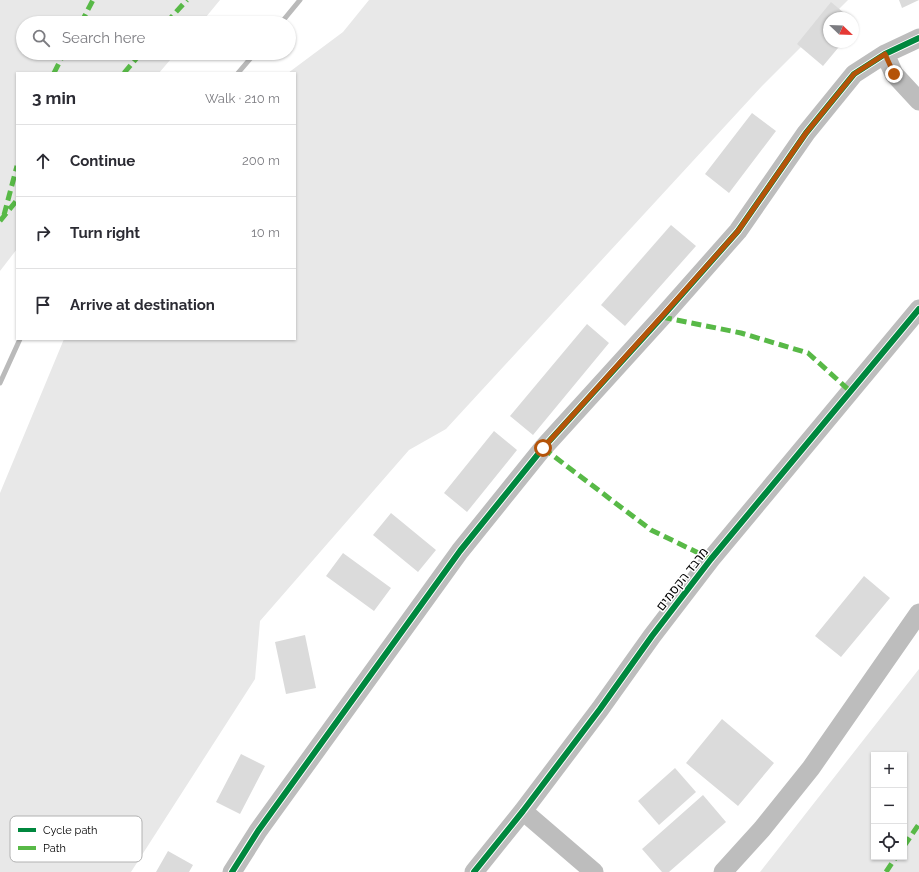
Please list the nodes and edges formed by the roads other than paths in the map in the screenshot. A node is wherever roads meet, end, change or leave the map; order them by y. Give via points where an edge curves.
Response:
1 (919, 38) edge
2 (885, 54) junction
3 (919, 101) edge
4 (919, 309) edge
5 (919, 613) edge
6 (523, 811) junction
7 (232, 872) edge
8 (474, 872) edge
9 (594, 872) edge
10 (723, 872) edge

1 - 2 street
2 - 3 street via 894,74
2 - 7 street via 854,74 806,133 738,231 543,448 460,551 258,831
4 - 6 street, מרבד הקסמים via 711,559
5 - 10 street via 811,768
6 - 8 street, מרבד הקסמים
6 - 9 street

